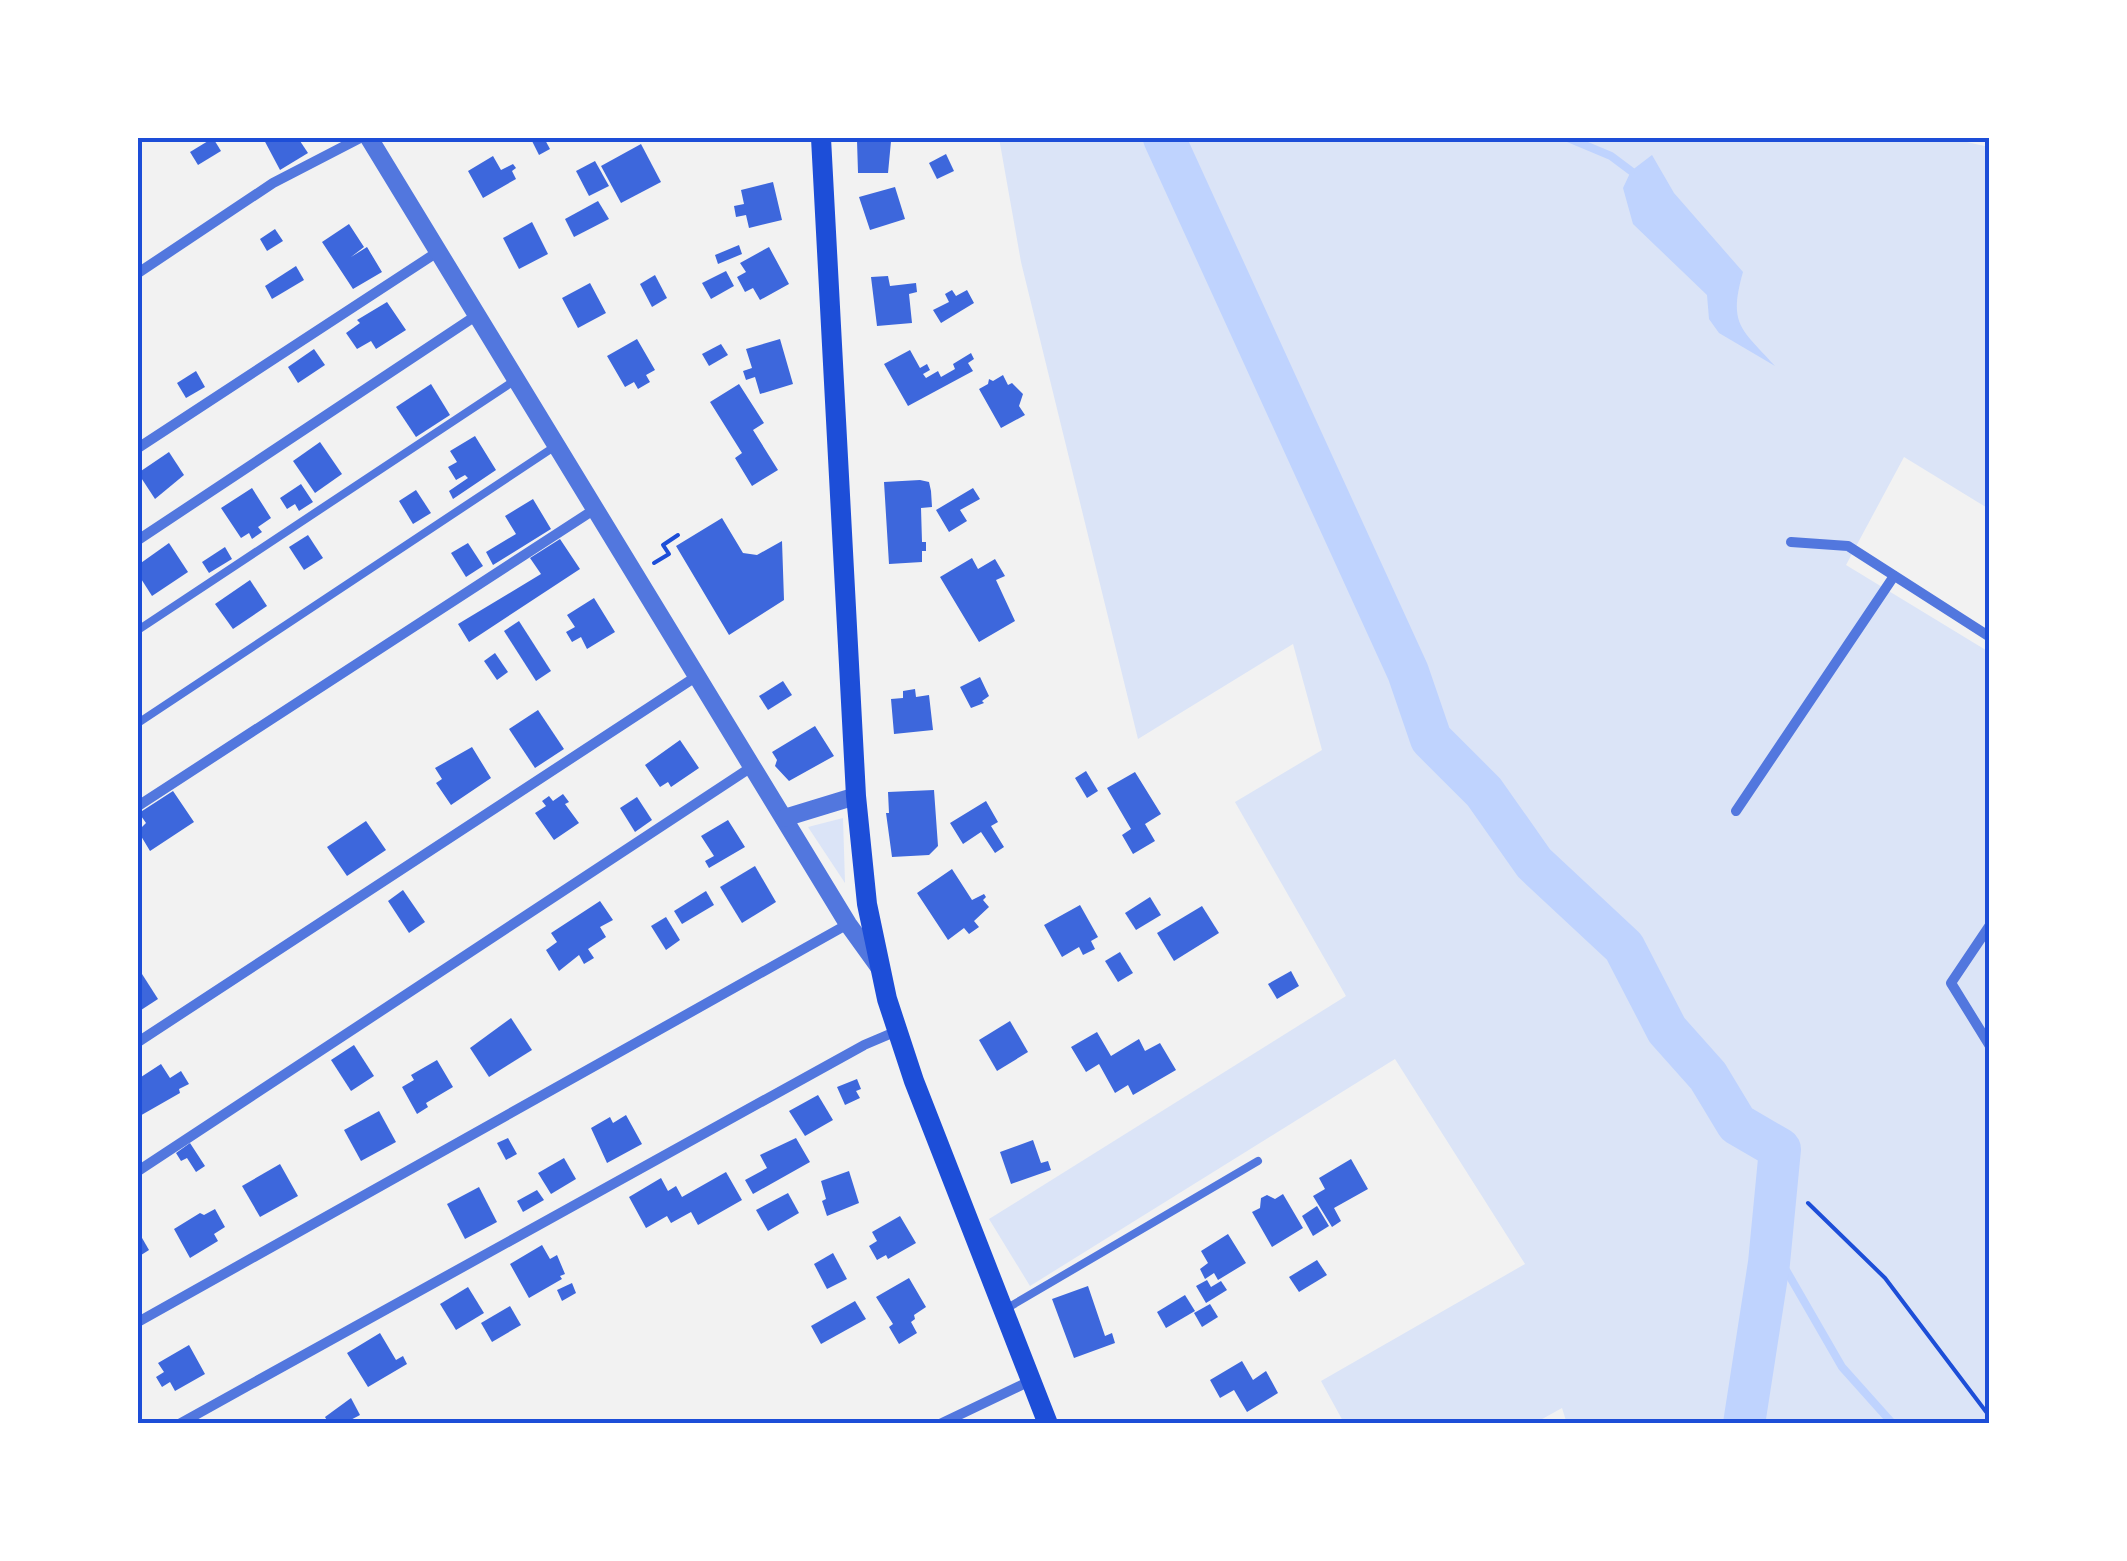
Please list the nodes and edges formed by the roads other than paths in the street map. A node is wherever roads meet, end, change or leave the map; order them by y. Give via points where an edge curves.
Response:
1 (360, 138) edge
2 (369, 138) edge
3 (821, 138) edge
4 (439, 251) junction
5 (138, 272) edge
6 (478, 314) junction
7 (518, 378) junction
8 (558, 445) junction
9 (138, 448) edge
10 (595, 508) junction
11 (138, 540) edge
12 (1791, 542) dead end
13 (1894, 576) junction
14 (138, 630) edge
15 (1990, 638) edge
16 (697, 676) junction
17 (138, 723) edge
18 (753, 766) junction
19 (856, 796) junction
20 (138, 806) edge
21 (1736, 811) dead end
22 (784, 818) junction
23 (848, 924) junction
24 (1990, 924) edge
25 (879, 968) junction
26 (897, 1031) junction
27 (138, 1042) edge
28 (1990, 1046) edge
29 (1258, 1161) dead end
30 (138, 1171) edge
31 (1004, 1310) junction
32 (138, 1322) edge
33 (1031, 1381) junction
34 (179, 1424) edge
35 (940, 1424) edge
36 (1048, 1424) edge

1 - 5 street via 274,183
2 - 4 street
3 - 19 main road
4 - 6 street
4 - 9 street
6 - 7 street
6 - 11 street
7 - 8 street
7 - 14 lane
8 - 10 street
8 - 17 lane
10 - 16 street
10 - 20 street
12 - 13 street via 1848,546
13 - 15 street
13 - 21 street
16 - 18 street
16 - 27 street
18 - 22 street
18 - 30 street
19 - 22 street
19 - 25 main road
22 - 23 street
23 - 25 street
23 - 32 street
24 - 28 street via 1951,983
25 - 26 main road
26 - 31 main road
26 - 34 street
29 - 31 lane
31 - 33 main road
33 - 35 street
33 - 36 main road

